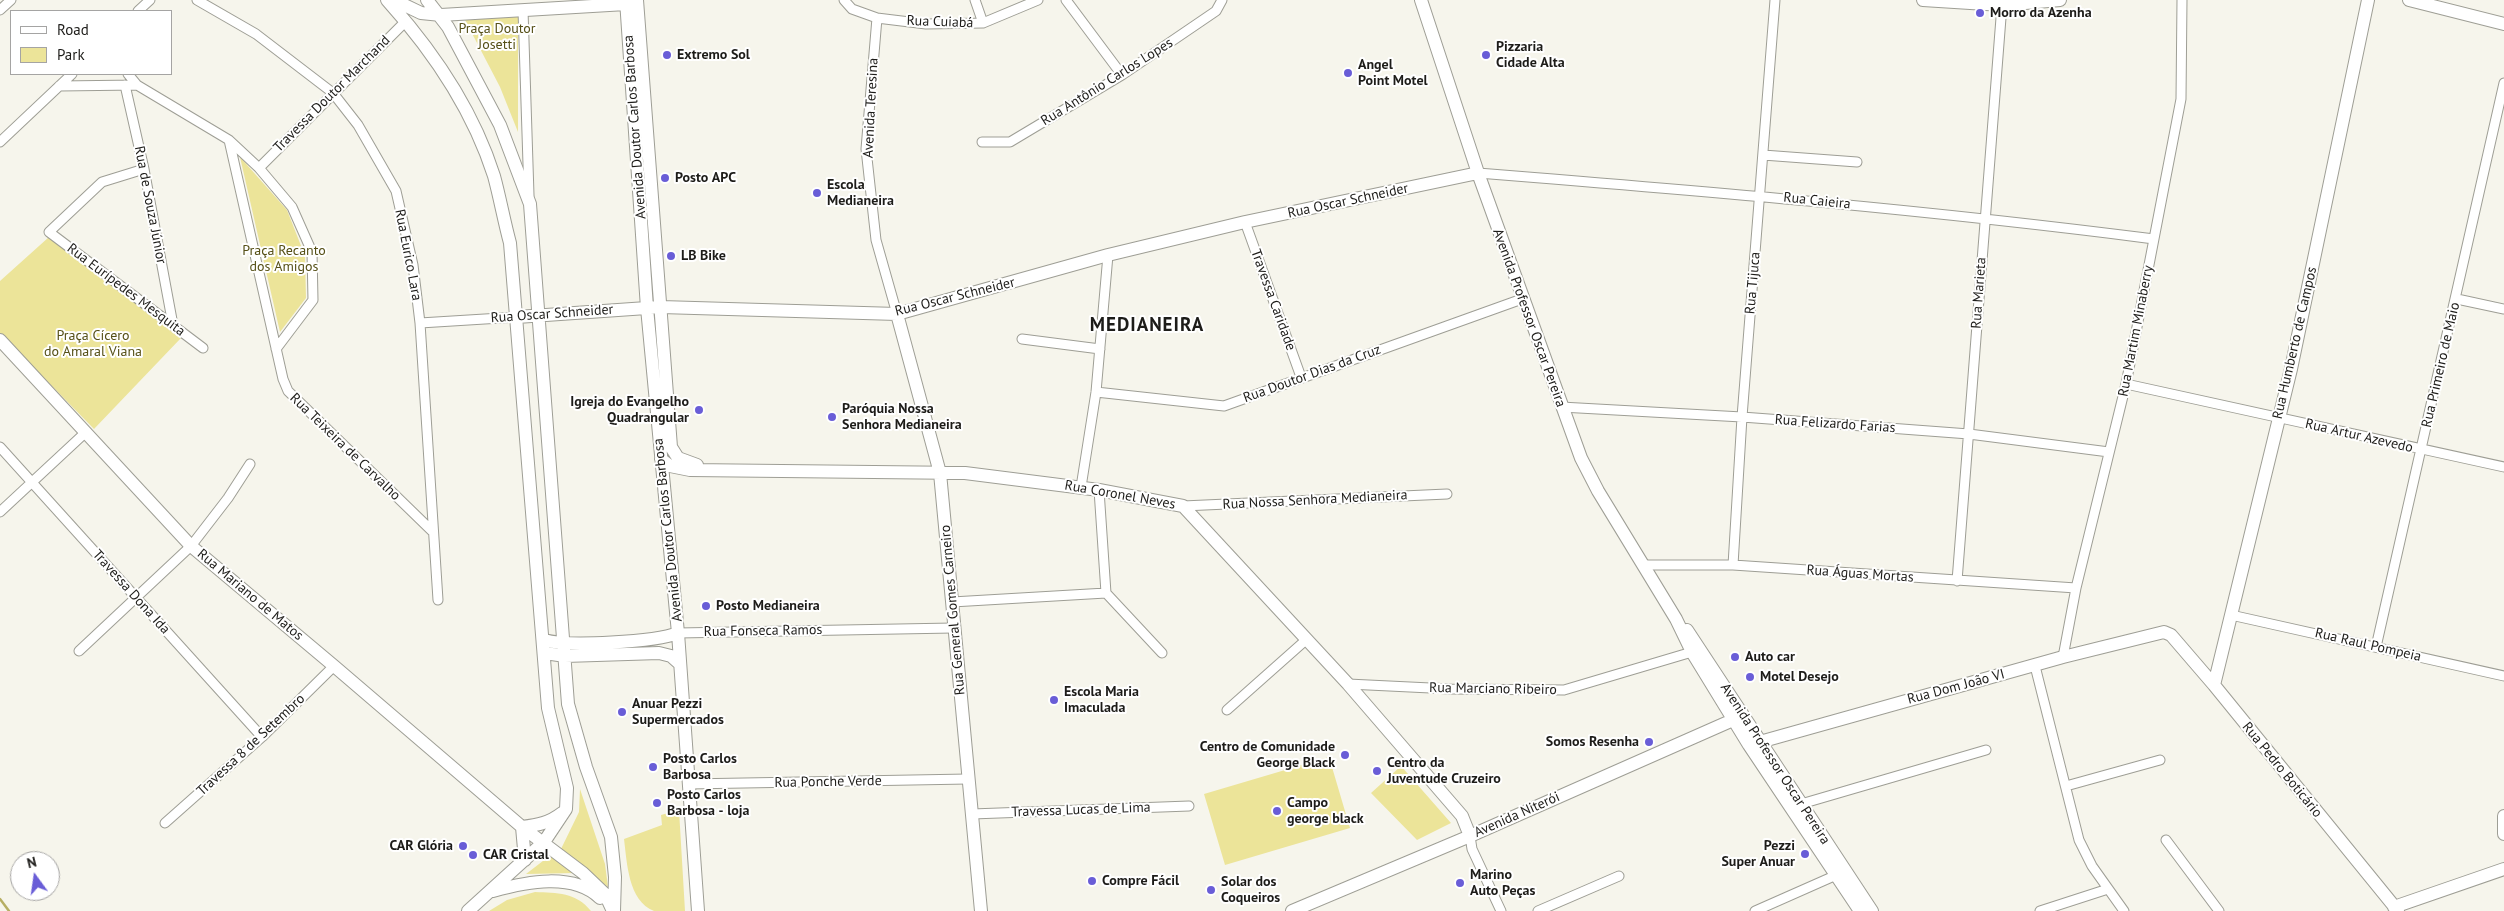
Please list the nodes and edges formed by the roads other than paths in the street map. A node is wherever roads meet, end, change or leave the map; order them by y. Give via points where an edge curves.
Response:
1 (11, 0) edge
2 (150, 0) edge
3 (197, 0) edge
4 (387, 0) edge
5 (394, 0) edge
6 (427, 0) edge
7 (844, 0) edge
8 (976, 0) edge
9 (1038, 0) edge
10 (1066, 0) edge
11 (1222, 0) edge
12 (1421, 0) edge
13 (1775, 0) edge
14 (1922, 0) edge
15 (2060, 0) edge
16 (2182, 0) edge
17 (2368, 0) edge
18 (2409, 0) edge
19 (630, 1) edge
20 (1969, 2) edge
21 (2002, 5) junction
22 (0, 10) edge
23 (139, 10) edge
24 (524, 10) junction
25 (441, 15) junction
26 (877, 18) junction
27 (406, 21) junction
28 (984, 23) junction
29 (2504, 24) edge
30 (71, 75) edge
31 (129, 75) edge
32 (1122, 75) junction
33 (2504, 83) edge
34 (124, 85) junction
35 (137, 85) junction
36 (59, 86) junction
37 (333, 93) junction
38 (230, 140) junction
39 (0, 142) edge
40 (982, 142) dead end
41 (1763, 155) junction
42 (1857, 162) dead end
43 (144, 168) junction
44 (259, 168) junction
45 (1478, 173) junction
46 (1760, 195) junction
47 (530, 204) junction
48 (1984, 217) junction
49 (1245, 222) junction
50 (2154, 239) junction
51 (1108, 256) junction
52 (1522, 299) junction
53 (2456, 299) junction
54 (661, 307) junction
55 (647, 308) junction
56 (2504, 309) edge
57 (897, 314) junction
58 (539, 315) junction
59 (517, 317) junction
60 (420, 323) junction
61 (173, 325) junction
62 (1022, 339) dead end
63 (0, 340) edge
64 (203, 348) dead end
65 (1100, 348) junction
66 (276, 349) junction
67 (1301, 377) junction
68 (2126, 384) junction
69 (1096, 392) junction
70 (1560, 407) junction
71 (1742, 417) junction
72 (2279, 417) junction
73 (86, 432) junction
74 (1969, 434) junction
75 (0, 447) edge
76 (2421, 450) junction
77 (2109, 452) junction
78 (661, 459) junction
79 (250, 464) dead end
80 (2504, 467) edge
81 (708, 469) junction
82 (940, 474) junction
83 (32, 481) junction
84 (1081, 487) junction
85 (1099, 490) junction
86 (1447, 494) dead end
87 (1183, 506) junction
88 (0, 512) edge
89 (432, 531) junction
90 (191, 546) junction
91 (1644, 565) junction
92 (1733, 565) junction
93 (1957, 580) junction
94 (2076, 588) junction
95 (1106, 592) junction
96 (136, 599) junction
97 (438, 600) dead end
98 (952, 602) junction
99 (2231, 615) junction
100 (1676, 619) junction
101 (953, 628) junction
102 (2164, 632) joint
103 (678, 633) junction
104 (1306, 639) junction
105 (564, 643) junction
106 (545, 646) junction
107 (2376, 647) junction
108 (79, 650) dead end
109 (1692, 652) junction
110 (1162, 653) dead end
111 (565, 656) junction
112 (2063, 657) junction
113 (680, 664) junction
114 (334, 666) junction
115 (2035, 666) junction
116 (2504, 676) edge
117 (1348, 684) junction
118 (2214, 685) junction
119 (1227, 710) dead end
120 (1738, 718) junction
121 (262, 737) junction
122 (1754, 743) junction
123 (1986, 750) dead end
124 (2160, 760) dead end
125 (968, 779) junction
126 (688, 784) junction
127 (2066, 786) junction
128 (1801, 804) junction
129 (1189, 806) dead end
130 (566, 809) junction
131 (972, 814) junction
132 (2504, 816) edge
133 (165, 823) dead end
134 (522, 827) junction
135 (2504, 834) edge
136 (1470, 836) junction
137 (2166, 840) dead end
138 (544, 842) junction
139 (525, 860) junction
140 (2504, 869) edge
141 (1841, 873) junction
142 (1619, 876) dead end
143 (2108, 889) junction
144 (490, 892) junction
145 (2396, 909) edge
146 (470, 910) edge
147 (613, 911) edge
148 (698, 911) edge
149 (981, 911) edge
150 (1292, 911) edge
151 (1501, 911) edge
152 (1538, 911) edge
153 (1755, 911) edge
154 (1860, 911) edge
155 (1872, 911) edge
156 (2040, 911) edge
157 (2124, 911) edge
158 (2219, 911) edge

1 - 22 street
2 - 23 street
3 - 37 street, Rua Eurico Lara via 256,34
4 - 27 street
5 - 25 street via 421,13
6 - 25 street
7 - 26 street, Rua Cuiabá via 852,9
8 - 28 street
9 - 28 street, Rua Cuiabá
10 - 32 street
11 - 32 street, Rua Antônio Carlos Lopes via 1216,11
12 - 45 street, Avenida Professor Oscar Pereira
13 - 41 street, Rua Tijuca
14 - 20 street
15 - 21 street
16 - 50 street, Rua Martim Minaberry via 2181,99
17 - 72 street, Rua Humberto de Campos
18 - 29 street
19 - 24 street
19 - 54 street, Avenida Doutor Carlos Barbosa
19 - 55 street, Avenida Doutor Carlos Barbosa
20 - 21 street
21 - 48 street, Rua Marieta
24 - 25 street
24 - 47 street
25 - 47 street via 500,125
26 - 28 street, Rua Cuiabá via 926,24
26 - 57 street, Avenida Teresina via 866,149 876,240
27 - 37 street, Travessa Doutor Marchand
27 - 59 street via 449,79 494,175 510,243
30 - 36 street
31 - 35 street
32 - 40 street, Rua Antônio Carlos Lopes via 1010,142
33 - 53 street, Rua Primeiro de Maio
34 - 35 street
34 - 36 street
34 - 43 street, Rua de Souza Júnior
35 - 38 street
36 - 39 street
37 - 44 street, Travessa Doutor Marchand
37 - 60 street, Rua Eurico Lara via 358,125 396,192 413,265
38 - 44 street
38 - 66 street
41 - 42 street
41 - 46 street, Rua Tijuca
43 - 61 street, Rua de Souza Júnior
43 - 61 street, Rua Eurípedes Mesquita via 102,182 49,232
44 - 66 street via 292,207 312,252 313,300
45 - 46 street, Rua Caieira
45 - 49 street, Rua Oscar Schneider
45 - 52 street, Avenida Professor Oscar Pereira
46 - 48 street, Rua Caieira
46 - 71 street, Rua Tijuca
47 - 58 street
48 - 50 street, Rua Caieira
48 - 74 street, Rua Marieta
49 - 51 street, Rua Oscar Schneider
49 - 67 street, Travessa Caridade
50 - 68 street, Rua Martim Minaberry
51 - 57 street, Rua Oscar Schneider
51 - 65 street
52 - 67 street, Rua Doutor Dias da Cruz
52 - 70 street, Avenida Professor Oscar Pereira
53 - 56 street
53 - 76 street, Rua Primeiro de Maio
54 - 55 street, Rua Oscar Schneider
54 - 57 street, Rua Oscar Schneider
54 - 81 street, Avenida Doutor Carlos Barbosa via 671,447 678,458
55 - 58 street, Rua Oscar Schneider
55 - 78 street, Avenida Doutor Carlos Barbosa
57 - 82 street, Rua General Gomes Carneiro
58 - 59 street, Rua Oscar Schneider
58 - 105 street
59 - 60 street, Rua Oscar Schneider
59 - 106 street
60 - 89 street, Rua Eurico Lara
61 - 64 street, Rua Eurípedes Mesquita
62 - 65 street
63 - 73 street, Rua Mariano de Matos
65 - 69 street
66 - 89 street, Rua Teixeira de Carvalho via 283,379 297,403
67 - 69 street, Rua Doutor Dias da Cruz via 1224,406
68 - 72 street, Rua Artur Azevedo
68 - 77 street, Rua Martim Minaberry
69 - 84 street
70 - 71 street, Rua Felizardo Farias
70 - 91 street, Avenida Professor Oscar Pereira via 1598,491
71 - 74 street, Rua Felizardo Farias
71 - 92 street, Rua Tijuca
72 - 76 street, Rua Artur Azevedo
72 - 99 street, Rua Humberto de Campos
73 - 83 street
73 - 90 street, Rua Mariano de Matos
74 - 77 street, Rua Felizardo Farias
74 - 93 street, Rua Marieta
75 - 83 street, Travessa Dona Ida
76 - 80 street, Rua Artur Azevedo
76 - 107 street, Rua Primeiro de Maio
77 - 94 street, Rua Martim Minaberry
78 - 81 street, Rua Coronel Neves via 670,466
78 - 103 street, Avenida Doutor Carlos Barbosa
79 - 90 street
81 - 82 street, Rua Coronel Neves
82 - 84 street, Rua Coronel Neves via 965,473
82 - 98 street, Rua General Gomes Carneiro
83 - 88 street
83 - 96 street, Travessa Dona Ida
84 - 85 street, Rua Coronel Neves
85 - 87 street, Rua Coronel Neves
85 - 95 street
86 - 87 street, Rua Nossa Senhora Medianeira
87 - 104 street, Rua Coronel Neves
89 - 97 street, Rua Eurico Lara
90 - 96 street
90 - 114 street, Rua Mariano de Matos
91 - 92 street, Rua Águas Mortas
91 - 100 street, Avenida Professor Oscar Pereira
92 - 93 street, Rua Águas Mortas
93 - 94 street, Rua Águas Mortas
94 - 112 street, Rua Martim Minaberry
95 - 98 street
95 - 110 street
96 - 108 street
96 - 121 street, Travessa Dona Ida
98 - 101 street, Rua General Gomes Carneiro
99 - 107 street, Rua Raul Pompeia
99 - 118 street, Rua Humberto de Campos
100 - 109 street, Avenida Professor Oscar Pereira
100 - 120 street, Avenida Professor Oscar Pereira via 1697,643
101 - 103 street, Rua Fonseca Ramos
101 - 125 street, Rua General Gomes Carneiro
102 - 112 street, Rua Dom João VI
102 - 118 street, Rua Pedro Boticário via 2171,635
103 - 105 street, Rua Fonseca Ramos via 658,639
103 - 113 street, Avenida Doutor Carlos Barbosa
104 - 117 street, Rua Coronel Neves
104 - 119 street
105 - 106 street, Rua Fonseca Ramos
105 - 111 street
106 - 111 street
106 - 130 street via 548,708 567,788
107 - 116 street, Rua Raul Pompeia
109 - 117 street, Rua Marciano Ribeiro via 1564,690
109 - 120 street, Avenida Professor Oscar Pereira
111 - 113 street via 659,653 671,656
111 - 147 street via 568,704 611,837
112 - 115 street, Rua Dom João VI
113 - 126 street, Avenida Doutor Carlos Barbosa
114 - 121 street, Travessa 8 de Setembro
114 - 134 street, Rua Mariano de Matos
115 - 122 street, Rua Dom João VI
115 - 127 street
117 - 136 street, Rua Coronel Neves via 1462,816
118 - 145 street, Rua Pedro Boticário
120 - 122 street, Avenida Professor Oscar Pereira
120 - 136 street, Avenida Niterói
121 - 133 street, Travessa 8 de Setembro
122 - 128 street, Avenida Professor Oscar Pereira
122 - 141 street, Avenida Professor Oscar Pereira
123 - 128 street
124 - 127 street
125 - 126 street, Rua Ponche Verde
125 - 131 street, Rua General Gomes Carneiro
126 - 148 street, Avenida Doutor Carlos Barbosa
127 - 143 street via 2078,840
128 - 141 street, Avenida Professor Oscar Pereira
129 - 131 street, Travessa Lucas de Lima
130 - 134 street via 552,821
130 - 138 street
131 - 149 street, Rua General Gomes Carneiro
132 - 135 street
134 - 138 street, Rua Mariano de Matos
134 - 139 street
136 - 150 street, Avenida Niterói
136 - 151 street, Rua Coronel Neves via 1472,849
137 - 158 street
138 - 139 street
138 - 147 street, Rua Mariano de Matos via 605,894
139 - 144 street
140 - 145 street
141 - 153 street
141 - 154 street, Avenida Professor Oscar Pereira
141 - 155 street, Avenida Professor Oscar Pereira
142 - 152 street
143 - 156 street
143 - 157 street
144 - 146 street
144 - 147 street via 536,882 569,883 592,891

